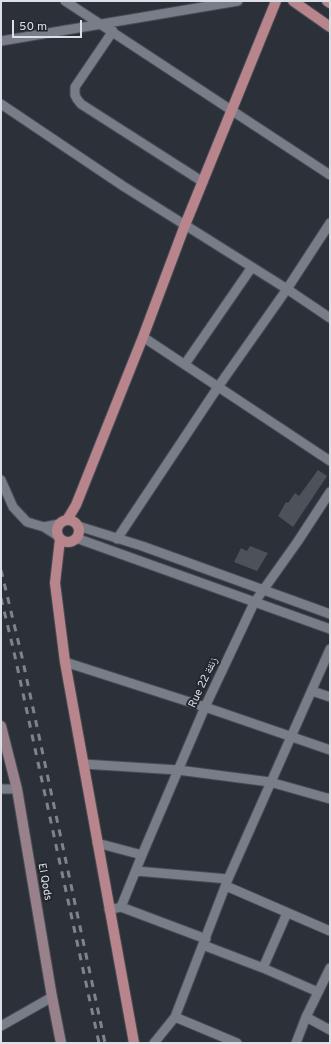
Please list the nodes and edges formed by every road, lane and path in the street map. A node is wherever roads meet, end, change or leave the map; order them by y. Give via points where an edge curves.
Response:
1 (65, 1) edge
2 (238, 1) edge
3 (269, 1) edge
4 (276, 1) edge
5 (294, 1) edge
6 (327, 1) edge
7 (330, 3) edge
8 (102, 24) junction
9 (266, 27) junction
10 (330, 27) edge
11 (113, 32) junction
12 (1, 41) edge
13 (1, 104) edge
14 (231, 111) junction
15 (330, 175) edge
16 (203, 182) junction
17 (330, 223) edge
18 (185, 225) junction
19 (252, 267) junction
20 (287, 289) junction
21 (330, 318) edge
22 (143, 337) junction
23 (185, 364) junction
24 (218, 387) junction
25 (330, 461) edge
26 (1, 480) edge
27 (330, 492) edge
28 (70, 523) junction
29 (44, 527) junction
30 (66, 539) junction
31 (118, 539) junction
32 (263, 590) junction
33 (254, 603) junction
34 (330, 614) edge
35 (330, 629) edge
36 (330, 649) edge
37 (65, 662) junction
38 (312, 691) junction
39 (330, 697) edge
40 (205, 707) junction
41 (1, 726) edge
42 (290, 737) junction
43 (330, 750) edge
44 (83, 764) junction
45 (178, 770) junction
46 (270, 782) junction
47 (1, 789) edge
48 (17, 789) junction
49 (330, 799) edge
50 (97, 843) junction
51 (142, 855) junction
52 (136, 871) junction
53 (227, 883) junction
54 (121, 907) junction
55 (109, 910) junction
56 (287, 913) junction
57 (330, 931) edge
58 (205, 942) junction
59 (263, 968) junction
60 (330, 968) edge
61 (318, 992) junction
62 (52, 997) junction
63 (176, 1017) junction
64 (306, 1017) junction
65 (1, 1026) edge
66 (330, 1030) edge
67 (62, 1043) edge
68 (134, 1043) edge
69 (154, 1043) edge
70 (237, 1043) edge
71 (296, 1043) edge

1 - 8 street
2 - 8 street
3 - 9 main road
4 - 9 main road
5 - 10 main road
6 - 7 main road
8 - 11 street
8 - 12 street
9 - 14 main road
11 - 14 street
11 - 16 street via 75,87 77,99 87,108
13 - 18 street
14 - 15 street
14 - 16 main road
16 - 18 main road
17 - 20 street
18 - 19 street
18 - 22 main road
19 - 20 street
19 - 23 street
20 - 21 street
20 - 24 street
22 - 23 street
22 - 28 main road
23 - 24 street
24 - 25 street
24 - 31 street
26 - 29 street via 14,507 27,522
27 - 32 street, Rue 22 زنقة
28 - 29 street
28 - 30 main road via 78,534
28 - 30 main road via 56,532
28 - 31 street
29 - 30 street
30 - 33 street
30 - 37 main road via 58,562 55,583
31 - 32 street
32 - 33 street, Rue 22 زنقة
32 - 34 street
33 - 35 street
33 - 40 street, Rue 22 زنقة
36 - 38 street
37 - 40 street
37 - 44 main road
38 - 39 street
38 - 42 street
40 - 42 street
40 - 45 street, Rue 22 زنقة
41 - 48 street, El Qods
42 - 43 street
42 - 46 street
44 - 45 street
44 - 50 main road
45 - 46 street
45 - 51 street, Rue 22 زنقة
46 - 49 street
46 - 53 street
47 - 48 street
48 - 62 street, El Qods
50 - 51 street
50 - 55 main road
51 - 52 street, Rue 22 زنقة
52 - 53 street
52 - 54 street, Rue 22 زنقة
53 - 56 street
53 - 58 street
54 - 55 street
54 - 58 street
55 - 68 main road
56 - 57 street
56 - 59 street
58 - 59 street
58 - 63 street
59 - 61 street
60 - 61 street
61 - 64 street
62 - 65 street
62 - 67 street, El Qods
63 - 69 street
63 - 70 street
64 - 66 street
64 - 71 street

